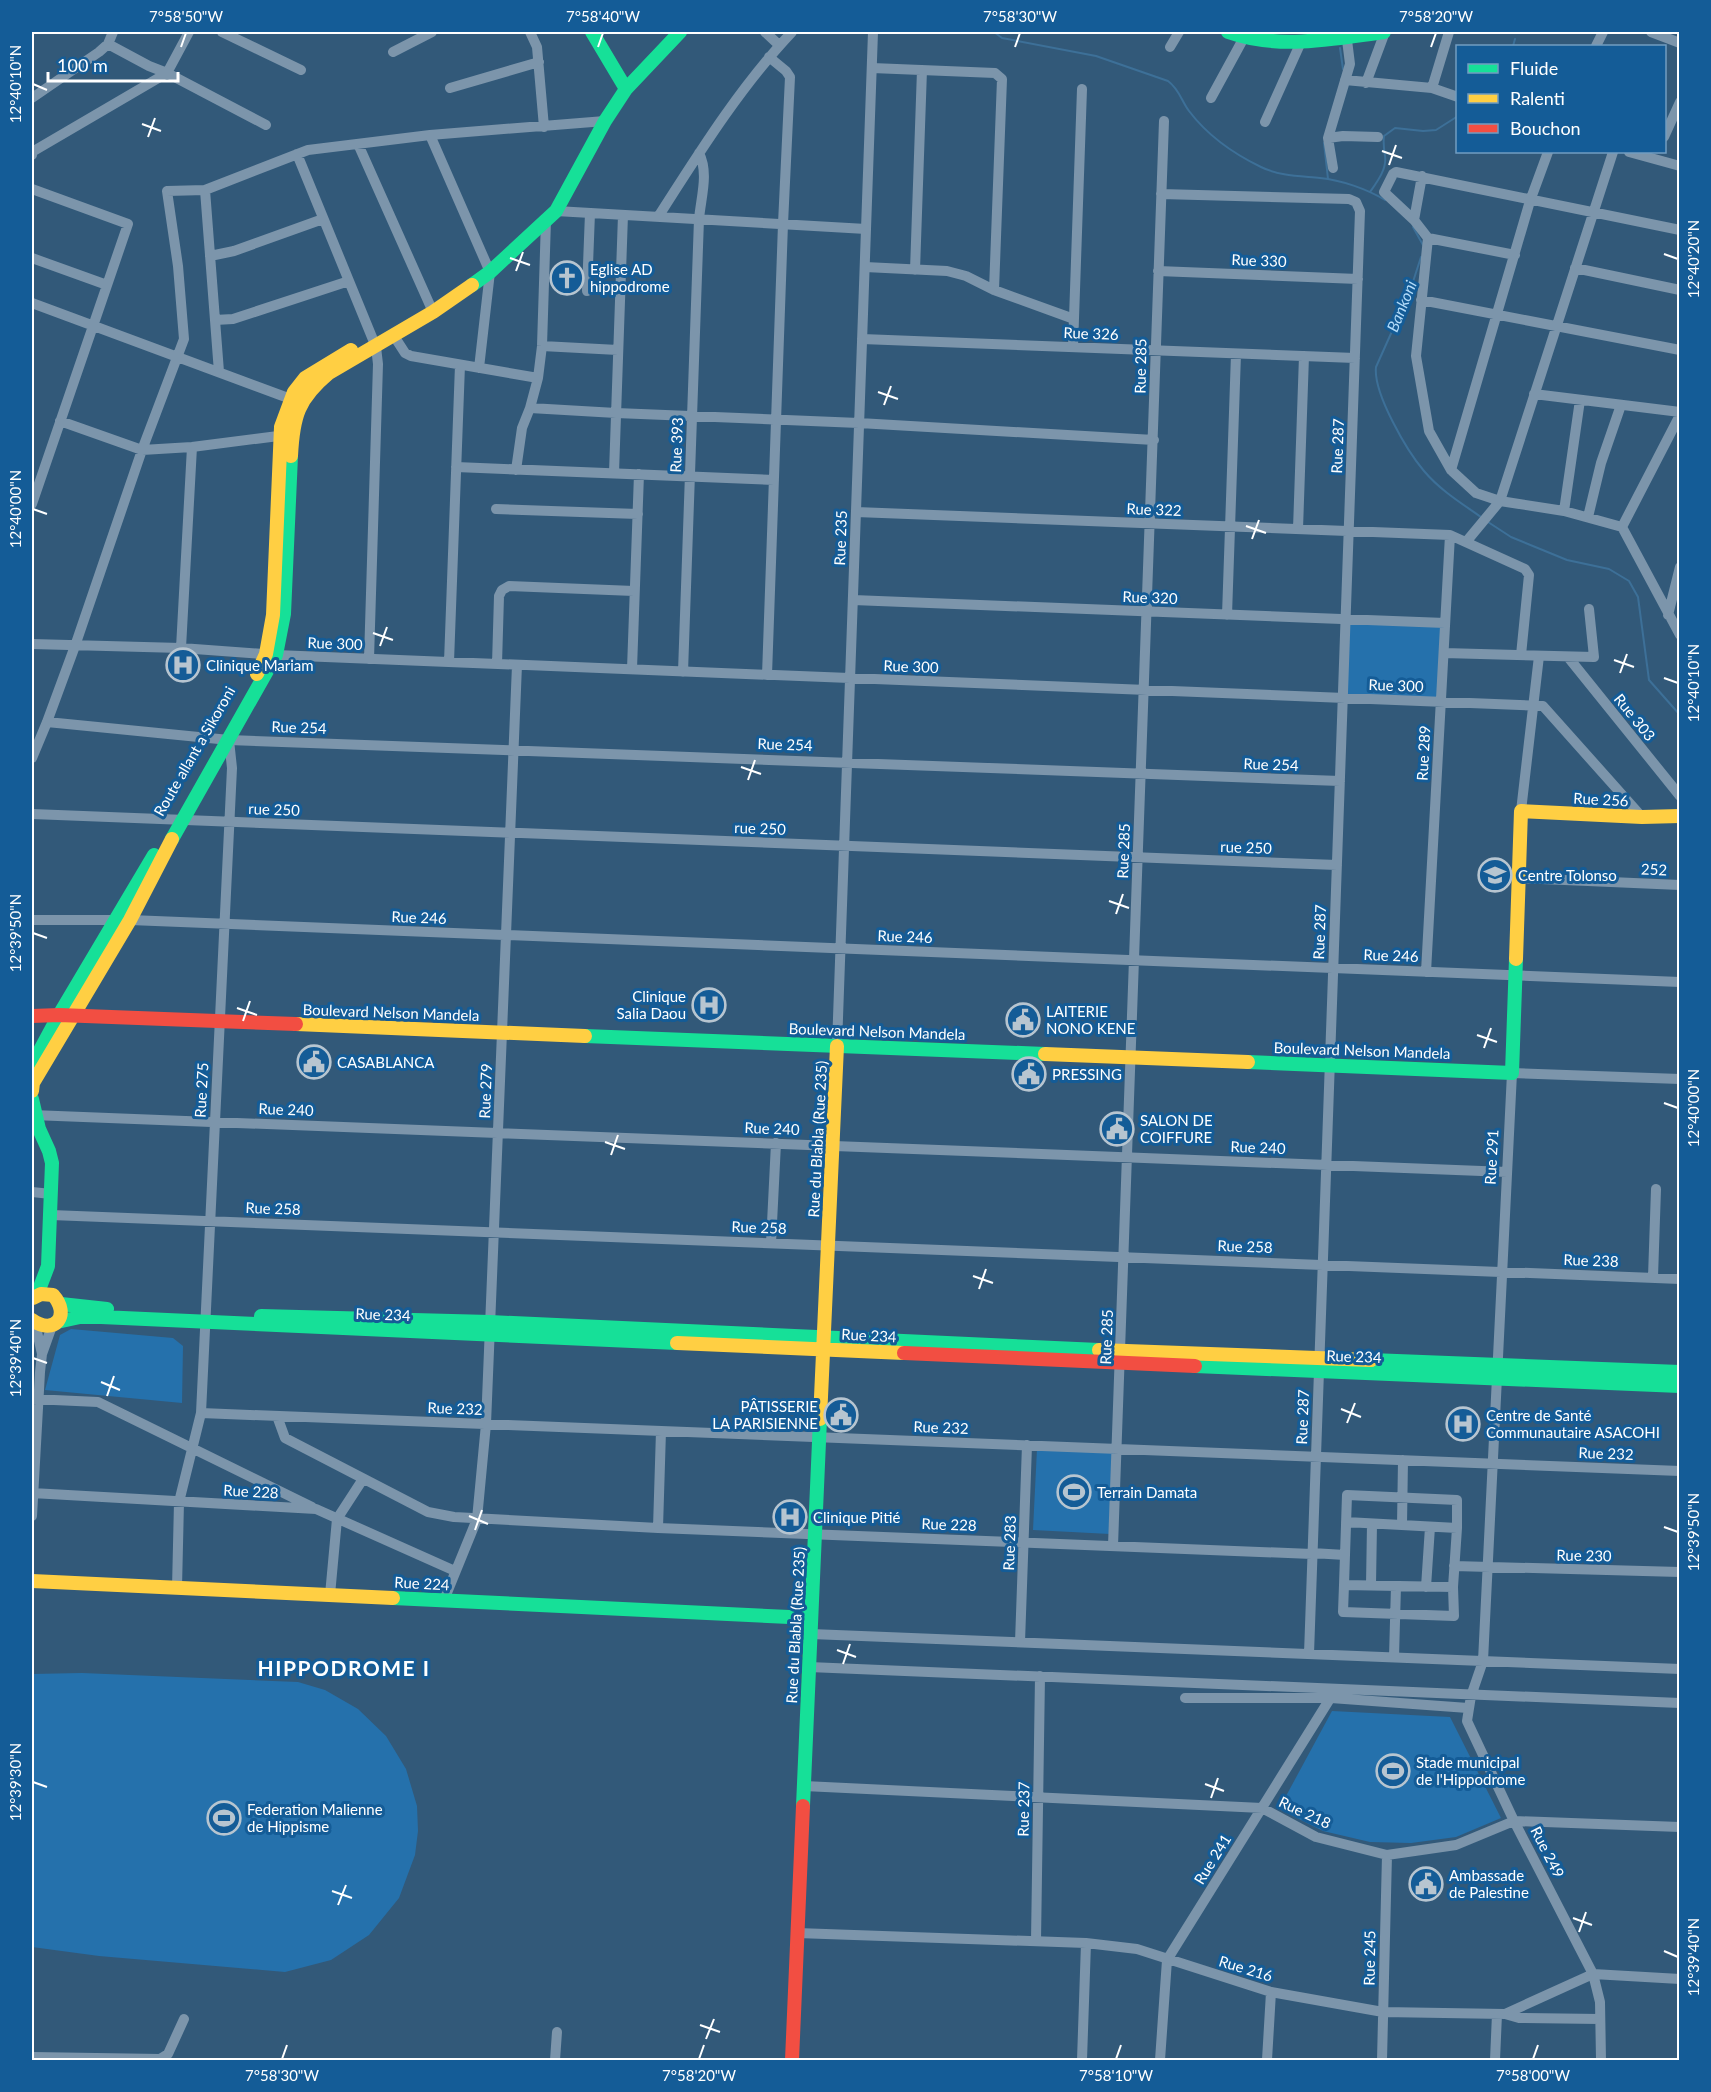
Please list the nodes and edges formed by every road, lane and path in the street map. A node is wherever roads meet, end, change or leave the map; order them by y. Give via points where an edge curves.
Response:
1 (113, 32) edge
2 (189, 32) edge
3 (222, 32) edge
4 (432, 32) edge
5 (530, 32) edge
6 (592, 32) edge
7 (680, 32) edge
8 (765, 32) edge
9 (792, 32) edge
10 (873, 32) edge
11 (1179, 32) edge
12 (1228, 32) edge
13 (1384, 32) edge
14 (1449, 32) edge
15 (1651, 32) edge
16 (1347, 34) edge
17 (1245, 35) edge
18 (1300, 42) junction
19 (1666, 43) edge
20 (1680, 43) edge
21 (108, 44) junction
22 (779, 45) junction
23 (1170, 47) dead end
24 (393, 52) dead end
25 (769, 57) junction
26 (539, 62) junction
27 (872, 68) junction
28 (301, 70) dead end
29 (922, 70) junction
30 (167, 73) junction
31 (1346, 80) junction
32 (1366, 83) junction
33 (450, 88) dead end
34 (1432, 88) junction
35 (626, 89) junction
36 (1082, 89) dead end
37 (1456, 96) edge
38 (32, 98) edge
39 (1211, 98) dead end
40 (1680, 102) edge
41 (1164, 121) dead end
42 (605, 122) junction
43 (1265, 122) dead end
44 (266, 125) dead end
45 (544, 127) junction
46 (430, 135) junction
47 (1666, 135) edge
48 (1378, 137) dead end
49 (1328, 138) junction
50 (358, 144) junction
51 (699, 153) junction
52 (1548, 153) edge
53 (1612, 153) edge
54 (1638, 153) edge
55 (297, 154) junction
56 (32, 155) edge
57 (1657, 155) edge
58 (1680, 166) edge
59 (1333, 168) dead end
60 (1422, 177) junction
61 (32, 189) edge
62 (205, 190) junction
63 (1161, 194) junction
64 (1530, 201) junction
65 (590, 213) junction
66 (1593, 213) junction
67 (623, 215) junction
68 (551, 216) junction
69 (658, 217) junction
70 (323, 219) junction
71 (699, 219) junction
72 (1414, 220) junction
73 (783, 224) junction
74 (866, 230) junction
75 (1680, 230) edge
76 (1428, 238) junction
77 (1515, 255) junction
78 (210, 256) junction
79 (32, 258) edge
80 (865, 267) junction
81 (1575, 268) junction
82 (915, 270) junction
83 (490, 272) junction
84 (1158, 272) junction
85 (1358, 279) junction
86 (349, 281) junction
87 (107, 285) junction
88 (994, 290) junction
89 (1680, 290) edge
90 (586, 291) dead end
91 (1421, 300) junction
92 (32, 303) edge
93 (433, 312) junction
94 (1496, 315) junction
95 (215, 320) junction
96 (1074, 320) junction
97 (93, 326) junction
98 (1556, 326) junction
99 (392, 338) junction
100 (862, 339) junction
101 (374, 343) junction
102 (542, 346) junction
103 (1073, 347) junction
104 (618, 350) junction
105 (1680, 350) edge
106 (1156, 351) junction
107 (1236, 354) junction
108 (1304, 356) junction
109 (176, 357) junction
110 (1355, 358) junction
111 (460, 365) junction
112 (479, 368) junction
113 (219, 372) junction
114 (538, 378) junction
115 (1534, 394) junction
116 (1580, 399) junction
117 (296, 401) junction
118 (1621, 405) junction
119 (530, 408) junction
120 (616, 413) junction
121 (1680, 413) edge
122 (692, 416) junction
123 (776, 420) junction
124 (60, 421) junction
125 (859, 423) junction
126 (286, 435) junction
127 (1154, 440) junction
128 (192, 447) junction
129 (142, 450) junction
130 (456, 467) junction
131 (516, 470) junction
132 (1451, 470) junction
133 (614, 473) junction
134 (639, 474) junction
135 (690, 476) junction
136 (774, 480) junction
137 (1500, 501) junction
138 (32, 504) edge
139 (496, 509) dead end
140 (856, 512) junction
141 (1564, 512) junction
142 (638, 514) junction
143 (1588, 517) junction
144 (1149, 524) junction
145 (1230, 527) junction
146 (1622, 528) junction
147 (1298, 529) junction
148 (1349, 531) junction
149 (1450, 535) junction
150 (1469, 539) junction
151 (1680, 567) edge
152 (634, 591) junction
153 (853, 600) junction
154 (1589, 609) dead end
155 (1146, 612) junction
156 (1227, 615) junction
157 (1668, 615) junction
158 (1346, 619) junction
159 (1446, 623) junction
160 (1680, 635) edge
161 (32, 644) edge
162 (75, 646) junction
163 (181, 648) junction
164 (1444, 653) junction
165 (271, 655) junction
166 (1521, 655) junction
167 (1539, 656) junction
168 (1568, 657) junction
169 (369, 659) junction
170 (449, 662) junction
171 (497, 664) junction
172 (517, 665) junction
173 (632, 669) junction
174 (683, 672) junction
175 (767, 675) junction
176 (850, 678) junction
177 (1144, 690) junction
178 (1343, 698) junction
179 (1441, 702) junction
180 (1539, 706) junction
181 (47, 722) junction
182 (224, 739) junction
183 (514, 749) junction
184 (32, 758) edge
185 (847, 762) junction
186 (1141, 773) junction
187 (1340, 781) junction
188 (1680, 795) edge
189 (1521, 811) junction
190 (32, 814) edge
191 (1680, 816) edge
192 (1642, 818) junction
193 (178, 819) junction
194 (229, 822) junction
195 (511, 833) junction
196 (844, 846) junction
197 (1138, 857) junction
198 (1337, 865) junction
199 (1519, 878) junction
200 (1680, 885) edge
201 (32, 920) edge
202 (129, 920) junction
203 (115, 922) junction
204 (224, 925) junction
205 (506, 936) junction
206 (841, 949) junction
207 (1134, 960) junction
208 (1333, 968) junction
209 (1426, 972) junction
210 (1515, 975) junction
211 (1680, 982) edge
212 (66, 1015) junction
213 (32, 1016) edge
214 (220, 1022) junction
215 (502, 1033) junction
216 (837, 1046) junction
217 (1130, 1058) junction
218 (33, 1059) edge
219 (1330, 1065) junction
220 (1512, 1073) junction
221 (1680, 1079) edge
222 (32, 1091) edge
223 (32, 1099) edge
224 (34, 1119) edge
225 (215, 1122) junction
226 (498, 1133) junction
227 (776, 1143) junction
228 (833, 1146) junction
229 (1127, 1157) junction
230 (1326, 1165) junction
231 (1507, 1172) junction
232 (1656, 1189) dead end
233 (32, 1191) edge
234 (51, 1194) junction
235 (51, 1215) junction
236 (210, 1221) junction
237 (494, 1232) junction
238 (771, 1243) junction
239 (828, 1245) junction
240 (1123, 1257) junction
241 (1323, 1264) junction
242 (48, 1266) junction
243 (1502, 1272) junction
244 (1653, 1277) junction
245 (1680, 1278) edge
246 (34, 1298) edge
247 (59, 1301) junction
248 (206, 1319) junction
249 (33, 1322) edge
250 (55, 1324) junction
251 (490, 1328) junction
252 (824, 1343) junction
253 (42, 1354) junction
254 (1120, 1357) junction
255 (1319, 1365) junction
256 (36, 1370) edge
257 (1497, 1372) junction
258 (1680, 1372) edge
259 (1680, 1386) edge
260 (35, 1399) edge
261 (201, 1413) junction
262 (277, 1416) junction
263 (486, 1424) junction
264 (661, 1431) junction
265 (820, 1437) junction
266 (1027, 1446) junction
267 (192, 1448) junction
268 (1117, 1449) junction
269 (1316, 1457) junction
270 (1403, 1460) junction
271 (1493, 1464) junction
272 (1680, 1471) edge
273 (363, 1479) junction
274 (32, 1493) edge
275 (1402, 1497) junction
276 (179, 1502) junction
277 (316, 1509) junction
278 (32, 1516) edge
279 (477, 1518) junction
280 (337, 1519) junction
281 (1346, 1522) junction
282 (1372, 1524) junction
283 (1402, 1525) junction
284 (1430, 1527) junction
285 (658, 1528) junction
286 (1456, 1528) junction
287 (815, 1534) junction
288 (1024, 1542) junction
289 (1113, 1546) junction
290 (1312, 1553) junction
291 (1345, 1555) junction
292 (1454, 1566) junction
293 (1488, 1567) junction
294 (455, 1571) junction
295 (1680, 1572) edge
296 (32, 1581) edge
297 (1344, 1585) junction
298 (1371, 1585) junction
299 (1396, 1586) junction
300 (1426, 1587) junction
301 (1453, 1587) junction
302 (177, 1588) junction
303 (330, 1595) junction
304 (444, 1600) junction
305 (1395, 1614) junction
306 (812, 1618) junction
307 (811, 1634) junction
308 (1020, 1642) junction
309 (1309, 1654) junction
310 (1394, 1657) junction
311 (1483, 1661) junction
312 (809, 1667) junction
313 (1680, 1669) edge
314 (1040, 1676) junction
315 (1334, 1693) junction
316 (1471, 1696) junction
317 (1185, 1698) dead end
318 (1680, 1703) edge
319 (1468, 1708) junction
320 (804, 1786) junction
321 (1038, 1796) junction
322 (1262, 1808) junction
323 (1514, 1821) junction
324 (1680, 1827) edge
325 (1387, 1855) junction
326 (797, 1933) junction
327 (1036, 1941) junction
328 (1086, 1943) junction
329 (1167, 1960) junction
330 (1593, 1974) junction
331 (1680, 1979) edge
332 (1271, 1992) junction
333 (1383, 2012) junction
334 (1501, 2014) junction
335 (184, 2019) dead end
336 (1600, 2019) junction
337 (557, 2032) dead end
338 (32, 2056) edge
339 (555, 2061) edge
340 (792, 2061) edge
341 (1082, 2061) edge
342 (1160, 2061) edge
343 (1267, 2061) edge
344 (1382, 2061) edge
345 (1495, 2061) edge
346 (1601, 2061) edge

1 - 21 street
2 - 30 street
3 - 28 street
4 - 24 street
5 - 26 street
6 - 35 street
7 - 35 street
8 - 22 street
9 - 22 street
10 - 27 street, Rue 235
11 - 23 street
12 - 17 street
13 - 16 street
13 - 32 street
14 - 34 street
15 - 19 street
16 - 18 street
16 - 31 street via 1350,64
17 - 18 street via 1259,41
17 - 39 street
18 - 43 street
19 - 20 street
21 - 30 street
21 - 38 street
22 - 25 street
25 - 51 street
25 - 73 street via 790,77
26 - 33 street
26 - 45 street
27 - 29 street
27 - 74 street, Rue 235
29 - 82 street
29 - 88 street via 995,73 1002,78
30 - 44 street
30 - 56 street
31 - 32 street
31 - 49 street
32 - 34 street
34 - 37 street
35 - 42 street
36 - 96 street
40 - 47 street
41 - 63 street, Rue 285
42 - 45 street
42 - 68 street
45 - 46 street
46 - 50 street
46 - 83 street
48 - 49 street
49 - 59 street
50 - 55 street
50 - 93 street
51 - 69 street
51 - 71 street, Rue 393 via 704,164
52 - 64 street
53 - 66 street
54 - 57 street
55 - 62 street
55 - 70 street
57 - 58 street
60 - 64 street
60 - 72 street
60 - 72 street via 1396,172 1384,192
61 - 87 street via 128,224
62 - 78 street
62 - 109 street via 167,191 184,339
63 - 84 street, Rue 285
63 - 85 street, Rue 287 via 1356,202 1360,211
64 - 66 street
64 - 77 street
65 - 67 street
65 - 68 street
65 - 90 street
66 - 75 street
66 - 81 street
67 - 69 street
67 - 104 street
68 - 83 street
68 - 102 street
69 - 71 street
70 - 78 street
70 - 86 street
71 - 73 street
71 - 122 street, Rue 393
72 - 76 street
73 - 74 street
73 - 123 street
74 - 80 street, Rue 235
76 - 77 street
76 - 91 street
77 - 94 street
78 - 95 street
79 - 87 street
80 - 82 street
80 - 100 street, Rue 235
81 - 89 street
81 - 98 street
82 - 88 street via 966,276
83 - 93 street
83 - 112 street
84 - 85 street, Rue 330
84 - 106 street, Rue 285
85 - 110 street, Rue 287
86 - 95 street via 233,319
86 - 101 street
87 - 97 street
88 - 96 street
91 - 94 street
91 - 132 street via 1416,356 1421,387 1430,431
92 - 97 street
93 - 99 street
94 - 98 street
94 - 132 street
95 - 113 street
96 - 103 street
97 - 109 street
97 - 124 street
98 - 105 street
98 - 115 street
99 - 101 street
99 - 111 street via 405,353
100 - 103 street, Rue 326
100 - 125 street, Rue 235
101 - 117 street
101 - 169 street via 378,364
102 - 104 street
102 - 114 street
103 - 106 street, Rue 326
104 - 120 street
106 - 107 street, Rue 326
106 - 127 street, Rue 285
107 - 108 street, Rue 326
107 - 145 street
108 - 110 street, Rue 326
108 - 147 street
109 - 113 street
109 - 129 street
110 - 148 street, Rue 287
111 - 112 street
111 - 130 street
112 - 114 street
113 - 117 street
114 - 119 street
115 - 116 street
115 - 137 street
116 - 118 street
116 - 141 street
117 - 126 street
118 - 121 street
118 - 143 street
119 - 120 street
119 - 131 street via 522,428
120 - 122 street
120 - 133 street
121 - 146 street
122 - 123 street
122 - 135 street, Rue 393
123 - 125 street
123 - 136 street
124 - 129 street
124 - 138 street
125 - 127 street
125 - 140 street, Rue 235
126 - 128 street
126 - 165 street via 284,614
127 - 144 street, Rue 285
128 - 129 street
128 - 163 street
129 - 162 street
130 - 131 street
130 - 170 street
131 - 133 street
132 - 137 street via 1476,493
133 - 134 street
134 - 135 street
134 - 142 street
135 - 136 street
135 - 174 street, Rue 393
136 - 175 street
137 - 141 street
137 - 150 street
139 - 142 street
140 - 144 street, Rue 322
140 - 153 street, Rue 235
141 - 143 street
142 - 152 street
143 - 146 street
144 - 145 street, Rue 322
144 - 155 street, Rue 285
145 - 147 street, Rue 322
145 - 156 street
146 - 157 street
147 - 148 street, Rue 322
148 - 149 street, Rue 322
148 - 158 street, Rue 287
149 - 150 street
149 - 159 street, Rue 289
150 - 166 street via 1525,569 1529,575
151 - 157 street
152 - 171 street via 509,586 499,596
152 - 173 street
153 - 155 street, Rue 320
153 - 176 street, Rue 235
154 - 168 street via 1594,657
155 - 156 street, Rue 320
155 - 177 street, Rue 285
156 - 158 street, Rue 320
157 - 160 street
158 - 159 street, Rue 320
158 - 178 street, Rue 287
159 - 164 street, Rue 289
161 - 162 street, Rue 300
162 - 163 street, Rue 300
162 - 181 street
163 - 165 street, Rue 300
164 - 166 street
164 - 179 street, Rue 289
165 - 169 street, Rue 300
165 - 182 street
166 - 167 street
167 - 168 street
167 - 180 street, Rue 291
168 - 188 street, Rue 303
169 - 170 street, Rue 300
170 - 171 street, Rue 300
171 - 172 street, Rue 300
172 - 173 street, Rue 300
172 - 183 street, Rue 279
173 - 174 street, Rue 300
174 - 175 street, Rue 300
175 - 176 street, Rue 300
176 - 177 street, Rue 300
176 - 185 street, Rue 235
177 - 178 street, Rue 300
177 - 186 street, Rue 285
178 - 179 street, Rue 300
178 - 187 street, Rue 287
179 - 180 street, Rue 300
179 - 209 street, Rue 289
180 - 189 street, Rue 291
180 - 192 street
181 - 182 street, Rue 254
181 - 184 street
182 - 183 street, Rue 254
182 - 193 street
182 - 194 street, Rue 275 via 232,768
183 - 185 street, Rue 254
183 - 195 street, Rue 279
185 - 186 street, Rue 254
185 - 196 street, Rue 235
186 - 187 street, Rue 254
186 - 197 street, Rue 285
187 - 198 street, Rue 287
189 - 192 street, Rue 256
189 - 199 street, Rue 291
190 - 193 street, rue 250
191 - 192 street, Rue 256
193 - 194 street, rue 250
193 - 202 street
193 - 203 street, Route allant a Sikoroni
194 - 195 street, rue 250
194 - 204 street, Rue 275
195 - 196 street, rue 250
195 - 205 street, Rue 279
196 - 197 street, rue 250
196 - 206 street, Rue 235
197 - 198 street, rue 250
197 - 207 street, Rue 285
198 - 208 street, Rue 287
199 - 200 street, 252
199 - 210 street, Rue 291
201 - 203 street, Rue 246
202 - 203 street, Rue 246
202 - 204 street, Rue 246
202 - 212 street
203 - 212 street, Route allant a Sikoroni
204 - 205 street, Rue 246
204 - 214 street, Rue 275
205 - 206 street, Rue 246
205 - 215 street, Rue 279
206 - 207 street, Rue 246
206 - 216 street, Rue 235
207 - 208 street, Rue 246
207 - 217 street, Rue 285
208 - 209 street, Rue 246
208 - 219 street, Rue 287
209 - 210 street, Rue 246
210 - 211 street, Rue 246
210 - 220 street, Rue 291
212 - 213 street, Boulevard Nelson Mandela
212 - 214 street, Boulevard Nelson Mandela
212 - 218 street, Route allant a Sikoroni
212 - 222 street
214 - 215 street, Boulevard Nelson Mandela
214 - 225 street, Rue 275
215 - 216 street, Boulevard Nelson Mandela
215 - 226 street, Rue 279
216 - 217 street, Boulevard Nelson Mandela
216 - 228 street, Rue du Blabla (Rue 235)
217 - 219 street, Boulevard Nelson Mandela
217 - 229 street, Rue 285
219 - 220 street, Boulevard Nelson Mandela
219 - 230 street, Rue 287
220 - 221 street, Boulevard Nelson Mandela
220 - 231 street, Rue 291
223 - 224 street
224 - 225 street, Rue 240
224 - 234 street via 52,1163
225 - 226 street, Rue 240
225 - 236 street, Rue 275
226 - 227 street, Rue 240
226 - 237 street, Rue 279
227 - 228 street, Rue 240
227 - 238 street
228 - 229 street, Rue 240
228 - 239 street, Rue du Blabla (Rue 235)
229 - 230 street, Rue 240
229 - 240 street, Rue 285
230 - 231 street, Rue 240
230 - 241 street, Rue 287
231 - 243 street, Rue 291
232 - 244 street
233 - 234 street
234 - 235 street
235 - 236 street, Rue 258
235 - 242 street
236 - 237 street, Rue 258
236 - 248 street, Rue 275
237 - 238 street, Rue 258
237 - 251 street, Rue 279
238 - 239 street, Rue 258
239 - 240 street, Rue 258
239 - 252 street, Rue du Blabla (Rue 235)
240 - 241 street, Rue 258
240 - 254 street, Rue 285
241 - 243 street, Rue 258
241 - 255 street, Rue 287
242 - 246 street
242 - 247 street
243 - 244 street, Rue 238
243 - 257 street, Rue 291
244 - 245 street, Rue 238
246 - 247 street, Rue 234 via 45,1293
247 - 248 street, Rue 234 via 78,1307
247 - 250 street via 62,1314
248 - 250 street, Rue 234 via 80,1317
248 - 251 street, Rue 234
248 - 261 street, Rue 275
249 - 250 street, Rue 234 via 41,1327
249 - 253 street
250 - 253 street
251 - 252 street, Rue 234
251 - 263 street, Rue 279
252 - 254 street, Rue 234
252 - 265 street, Rue du Blabla (Rue 235)
253 - 256 street
254 - 255 street, Rue 234
254 - 268 street, Rue 285
255 - 257 street, Rue 234
255 - 269 street, Rue 287
256 - 260 street
257 - 258 street, Rue 234
257 - 259 street, Rue 234
257 - 271 street, Rue 291
260 - 267 street via 98,1402
260 - 274 street
261 - 262 street, Rue 232
261 - 267 street, Rue 275
262 - 263 street, Rue 232
262 - 273 street, Rue 228 via 285,1438
263 - 264 street, Rue 232
263 - 279 street, Rue 279
264 - 265 street, Rue 232
264 - 285 street
265 - 266 street, Rue 232
265 - 287 street, Rue du Blabla (Rue 235)
266 - 268 street, Rue 232
266 - 288 street, Rue 283
267 - 276 street
267 - 277 street
268 - 269 street, Rue 232
268 - 289 street, Rue 285
269 - 270 street, Rue 232
269 - 290 street, Rue 287
270 - 271 street, Rue 232
270 - 275 street
271 - 272 street, Rue 232
271 - 293 street, Rue 291
273 - 279 street, Rue 228 via 428,1512
273 - 280 street
274 - 276 street, Rue 228
274 - 278 street
275 - 281 street via 1347,1495
275 - 283 street
275 - 286 street via 1457,1500
276 - 277 street, Rue 228
276 - 302 street
277 - 280 street, Rue 228
279 - 285 street, Rue 228
279 - 294 street, Rue 279
280 - 294 street, Rue 228
280 - 303 street
281 - 282 street
281 - 291 street
282 - 283 street
282 - 298 street
283 - 284 street
284 - 286 street
284 - 300 street
285 - 287 street, Rue 228
286 - 292 street
287 - 288 street, Rue 228
287 - 306 street, Rue du Blabla (Rue 235)
288 - 289 street, Rue 228
288 - 308 street, Rue 283
289 - 290 street, Rue 228
290 - 291 street, Rue 228
290 - 309 street, Rue 287
291 - 297 street
292 - 293 street, Rue 230
292 - 301 street
293 - 295 street, Rue 230
293 - 311 street, Rue 291
294 - 304 street, Rue 279
296 - 302 street, Rue 224
297 - 298 street
297 - 305 street via 1343,1612
298 - 299 street
299 - 300 street
299 - 305 street
300 - 301 street
301 - 305 street via 1454,1616
302 - 303 street, Rue 224
303 - 304 street, Rue 224
304 - 306 street, Rue 224
305 - 310 street
306 - 307 street, Rue du Blabla (Rue 235)
307 - 308 street
307 - 312 street, Rue du Blabla (Rue 235)
308 - 309 street
309 - 310 street
310 - 311 street
311 - 313 street
311 - 316 street, Rue 249
312 - 314 street
312 - 320 street, Rue du Blabla (Rue 235)
314 - 315 street
314 - 321 street, Rue 237
315 - 316 street
315 - 317 street
315 - 319 street
315 - 322 street, Rue 241
316 - 318 street
316 - 319 street, Rue 249
319 - 323 street, Rue 249 via 1467,1721
320 - 321 street, Rue 218
320 - 326 street, Rue du Blabla (Rue 235)
321 - 322 street, Rue 218
321 - 327 street, Rue 237
322 - 325 street, Rue 218 via 1316,1837
322 - 329 street, Rue 241
323 - 324 street, Rue 218
323 - 325 street, Rue 218 via 1456,1845
323 - 330 street, Rue 249
325 - 333 street, Rue 245
326 - 327 street, Rue 216
326 - 340 street, Rue du Blabla (Rue 235)
327 - 328 street, Rue 216
328 - 329 street, Rue 216 via 1137,1949
328 - 341 street
329 - 332 street, Rue 216
329 - 342 street, Rue 241
330 - 331 street, Rue 216
330 - 334 street, Rue 216
330 - 336 street, Rue 249
332 - 333 street, Rue 216
332 - 343 street
333 - 334 street, Rue 216
333 - 344 street, Rue 245
334 - 336 street via 1519,2018
334 - 345 street
335 - 338 street via 168,2054 160,2059
336 - 346 street, Rue 249
337 - 339 street

